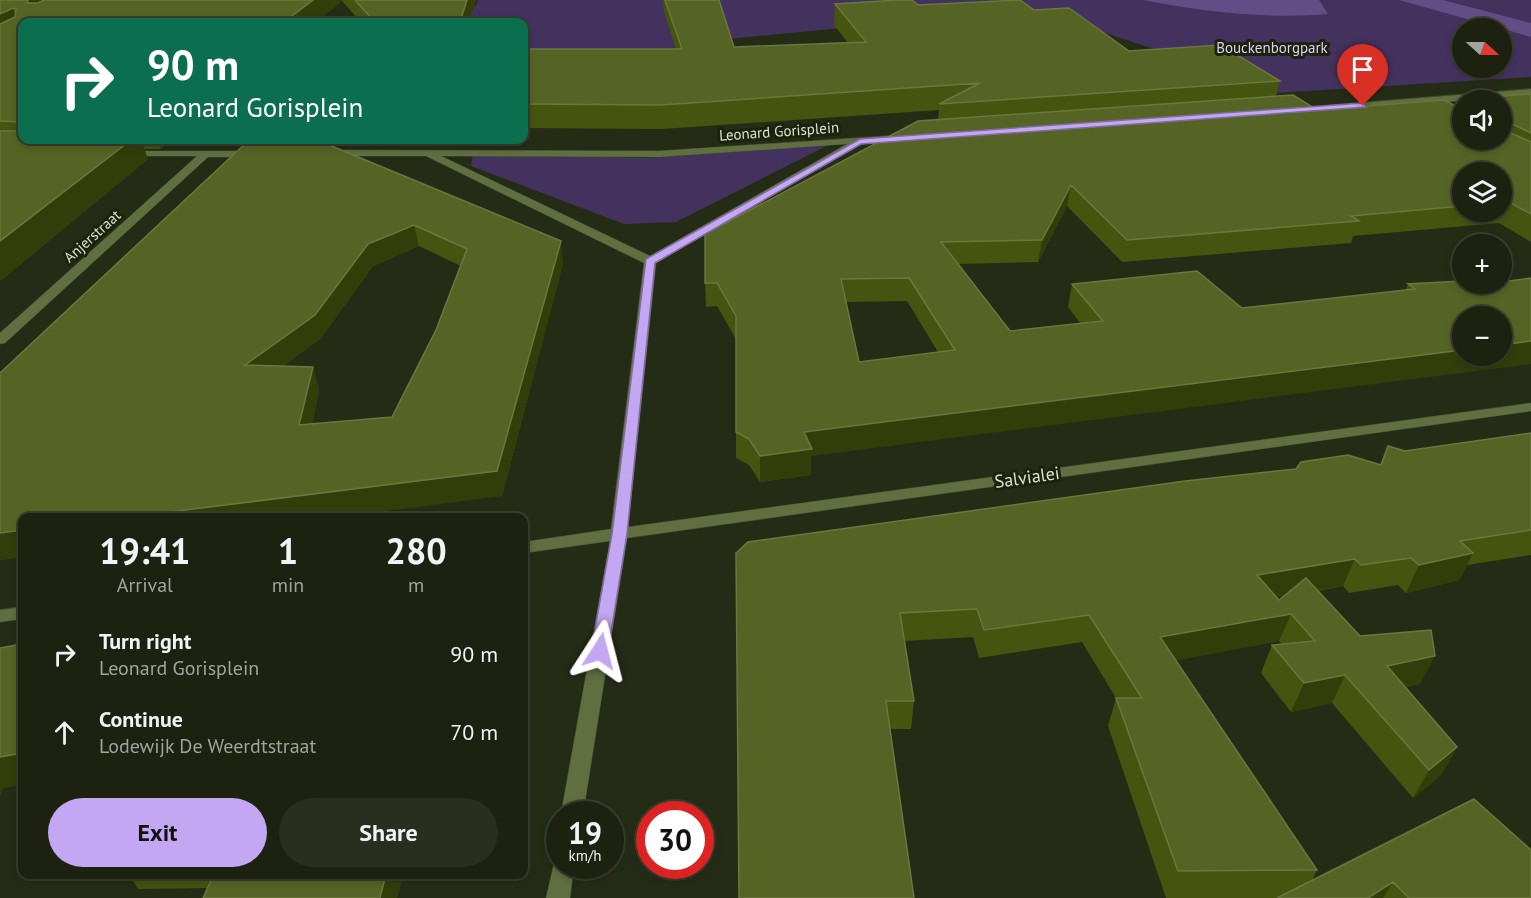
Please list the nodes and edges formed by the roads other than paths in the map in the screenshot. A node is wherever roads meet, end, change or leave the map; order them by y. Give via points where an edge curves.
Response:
1 (1531, 92) edge
2 (1416, 102) junction
3 (1280, 112) edge
4 (1434, 112) edge
5 (918, 137) edge
6 (860, 141) junction
7 (424, 152) junction
8 (120, 153) edge
9 (320, 153) edge
10 (204, 154) junction
11 (262, 154) edge
12 (650, 261) junction
13 (0, 340) edge
14 (1531, 407) edge
15 (619, 534) junction
16 (528, 545) edge
17 (18, 614) edge
18 (0, 616) edge
19 (574, 801) edge
20 (561, 879) edge
21 (558, 898) edge

1 - 2 street
2 - 3 street
2 - 4 street
5 - 6 street
6 - 7 street, Leonard Gorisplein via 659,154
6 - 12 street, Leonard Gorisplein
7 - 9 street, Leonard Gorisplein
7 - 12 street
8 - 10 street
10 - 11 street
10 - 13 street, Anjerstraat
12 - 15 street
14 - 15 street, Salvialei
15 - 16 street, Salvialei
15 - 19 street
17 - 18 street
20 - 21 street

